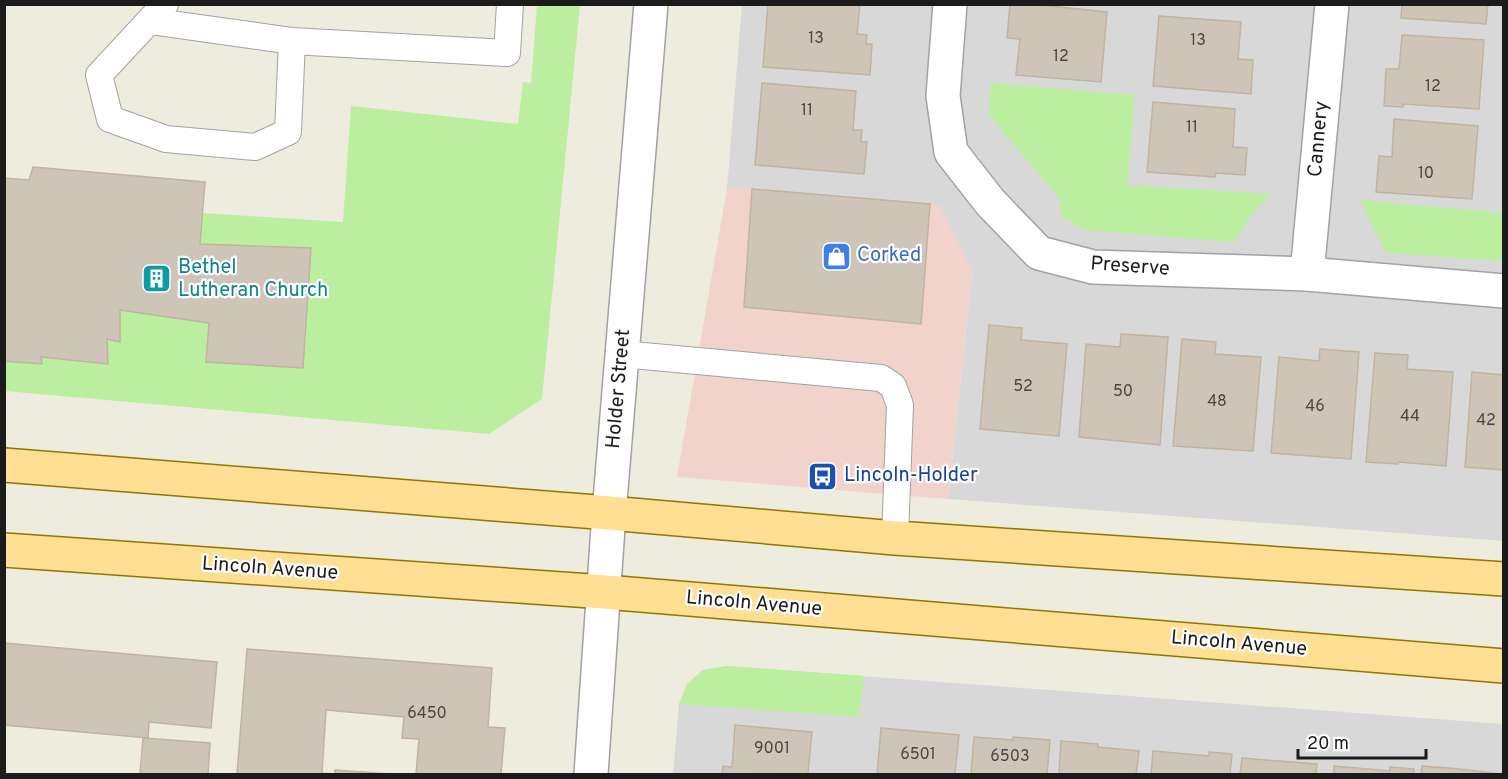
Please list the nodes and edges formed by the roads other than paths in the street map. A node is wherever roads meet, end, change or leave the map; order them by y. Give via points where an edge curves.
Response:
1 (510, 4) edge
2 (651, 4) edge
3 (950, 4) edge
4 (1332, 4) edge
5 (158, 13) edge
6 (292, 41) junction
7 (1306, 274) junction
8 (1503, 291) edge
9 (622, 354) junction
10 (4, 465) edge
11 (609, 513) junction
12 (894, 538) junction
13 (4, 550) edge
14 (1503, 579) edge
15 (605, 592) junction
16 (1503, 666) edge
17 (591, 774) edge

1 - 6 lane via 507,53
2 - 9 street, Holder Street
3 - 7 street, Preserve via 943,96 951,152 990,202 1039,253 1094,267
4 - 7 street, Cannery
5 - 6 lane
5 - 6 lane via 99,75 110,119 166,140 255,147 288,132
7 - 8 street, Preserve
9 - 11 street, Holder Street
9 - 12 lane via 881,378 893,386 900,405
10 - 11 main road
11 - 12 main road
11 - 15 street, Holder Street
12 - 14 main road
13 - 15 main road, Lincoln Avenue
15 - 16 main road, Lincoln Avenue
15 - 17 street, Holder Street

